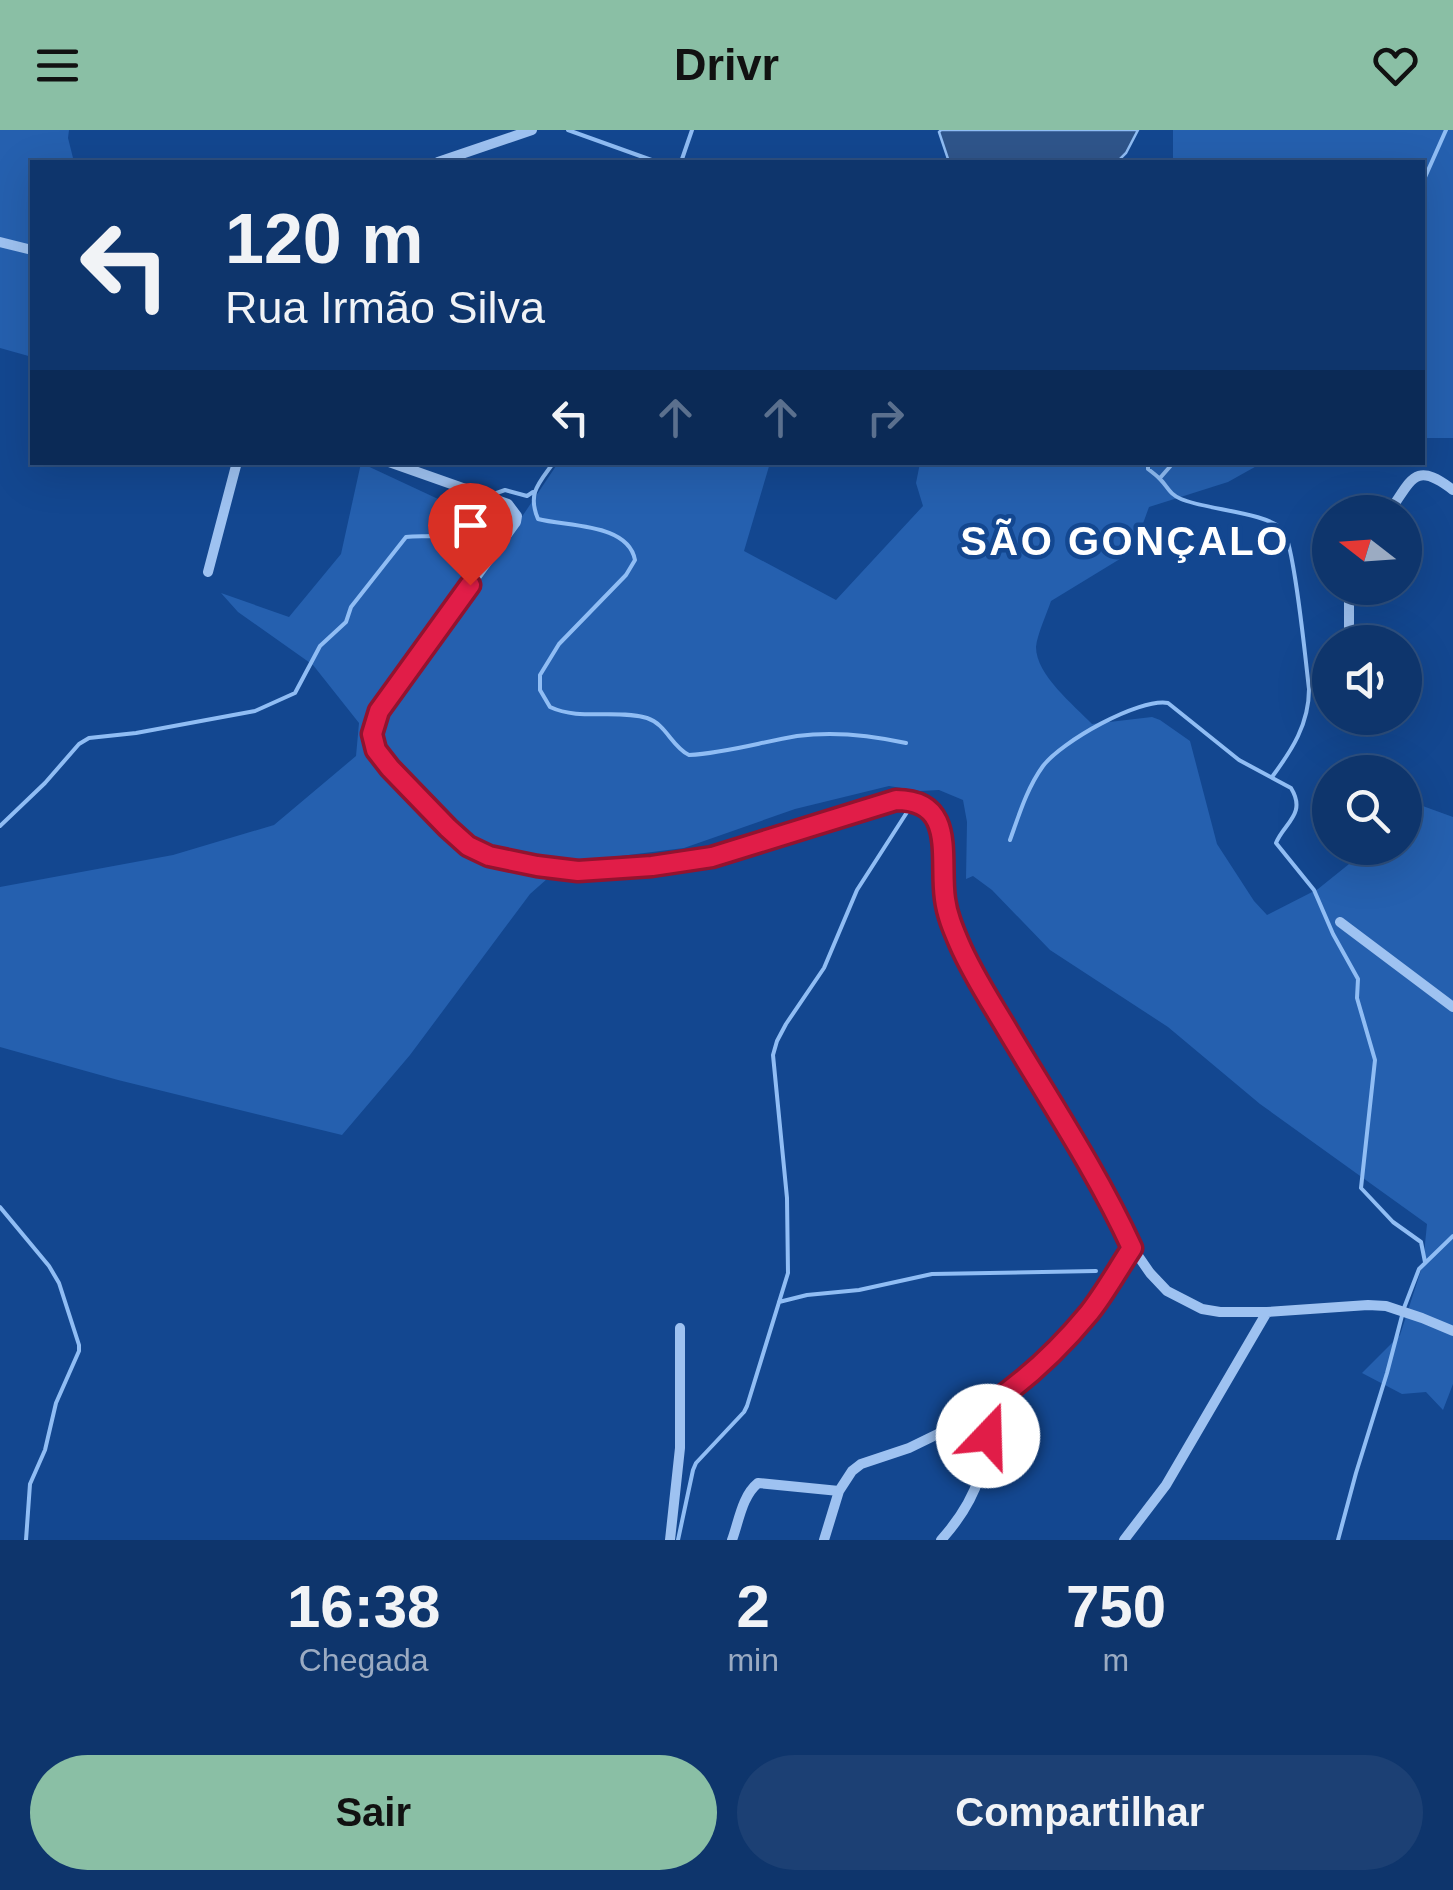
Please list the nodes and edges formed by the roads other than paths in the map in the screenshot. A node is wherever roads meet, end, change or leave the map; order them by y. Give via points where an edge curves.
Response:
1 (532, 130) edge
2 (444, 160) edge
3 (0, 242) edge
4 (30, 250) edge
5 (236, 465) edge
6 (398, 465) edge
7 (1453, 490) edge
8 (1401, 495) edge
9 (208, 572) dead end
10 (1340, 922) dead end
11 (1453, 1007) edge
12 (1132, 1248) junction
13 (1267, 1312) junction
14 (680, 1328) dead end
15 (1453, 1331) edge
16 (991, 1404) junction
17 (839, 1491) junction
18 (670, 1540) edge
19 (732, 1540) edge
20 (824, 1540) edge
21 (942, 1540) edge
22 (1124, 1540) edge

1 - 2 street
3 - 4 street
5 - 9 street
6 - 12 street via 508,504 517,516 379,711 372,742 381,757 468,846 559,870 712,857 896,800 921,804 940,826 948,916 970,969
7 - 8 street via 1420,474
10 - 11 street
12 - 13 street via 1167,1291 1186,1302 1220,1312
12 - 16 street via 1071,1333
13 - 15 street via 1368,1304
13 - 22 street via 1166,1485
14 - 18 street via 680,1448
16 - 17 street via 909,1448 861,1464
16 - 21 street via 984,1468
17 - 19 street via 758,1484
17 - 20 street

